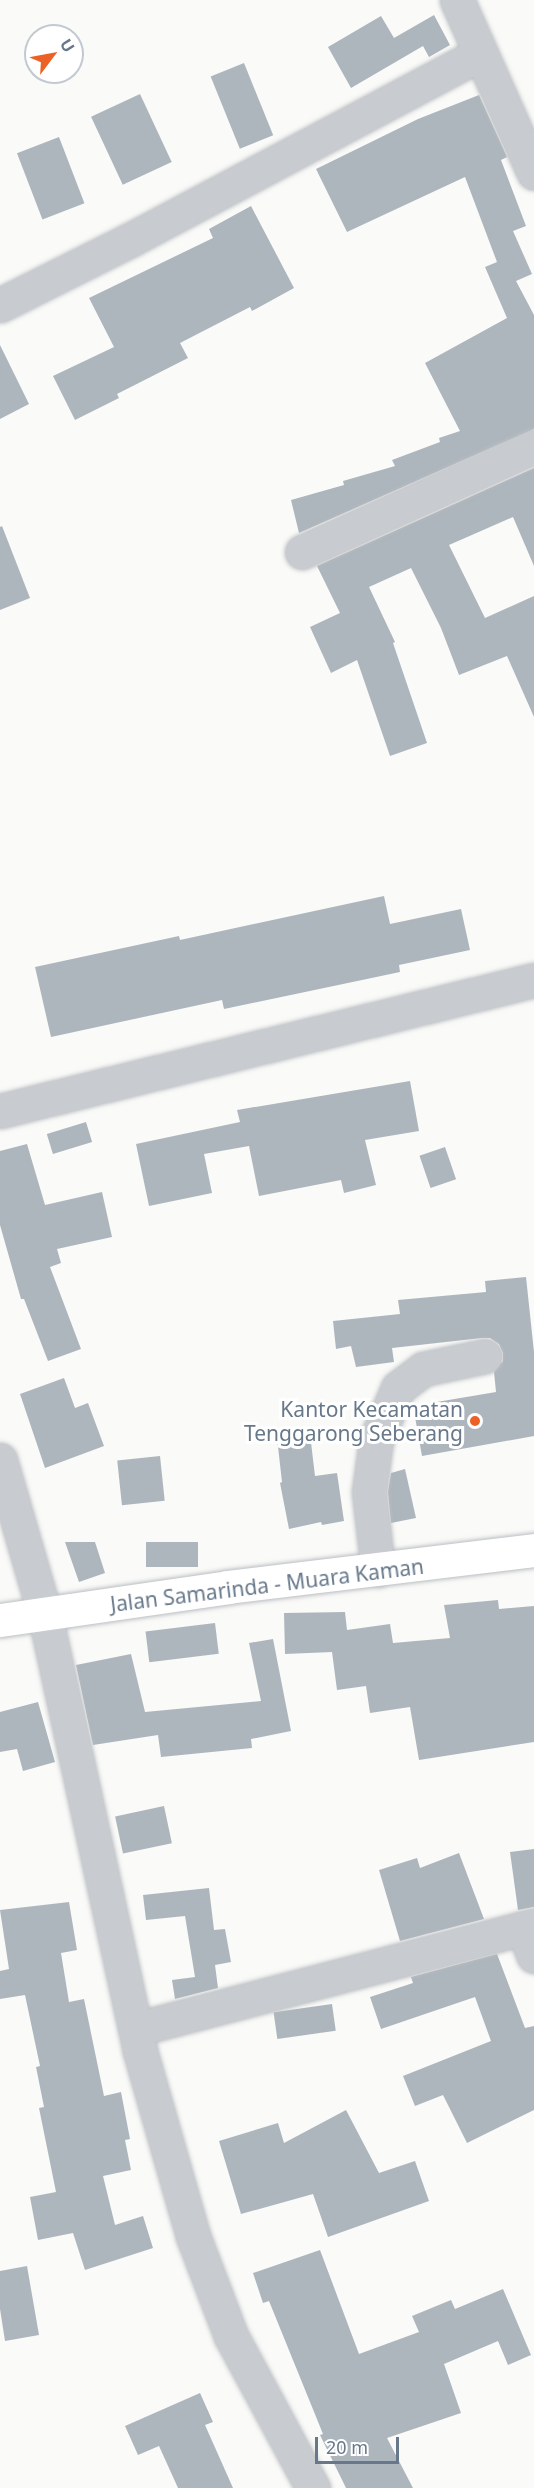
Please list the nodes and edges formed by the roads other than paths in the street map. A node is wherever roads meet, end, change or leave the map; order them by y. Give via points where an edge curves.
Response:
1 (457, 0) edge
2 (480, 54) junction
3 (534, 173) edge
4 (0, 305) edge
5 (534, 447) edge
6 (302, 552) dead end
7 (534, 980) edge
8 (0, 1111) edge
9 (485, 1356) dead end
10 (0, 1460) edge
11 (534, 1550) edge
12 (378, 1570) junction
13 (45, 1615) junction
14 (0, 1620) edge
15 (530, 1937) edge
16 (136, 2029) junction
17 (300, 2484) edge

1 - 2 street
2 - 3 street
2 - 4 street
5 - 6 street
7 - 8 street
9 - 12 street via 423,1369 398,1388 376,1440 369,1492
10 - 13 street
11 - 12 main road, Jalan Samarinda - Muara Kaman
12 - 13 main road, Jalan Samarinda - Muara Kaman via 228,1587
13 - 14 main road, Jalan Samarinda - Muara Kaman
13 - 16 street
15 - 16 street
16 - 17 street via 210,2285

